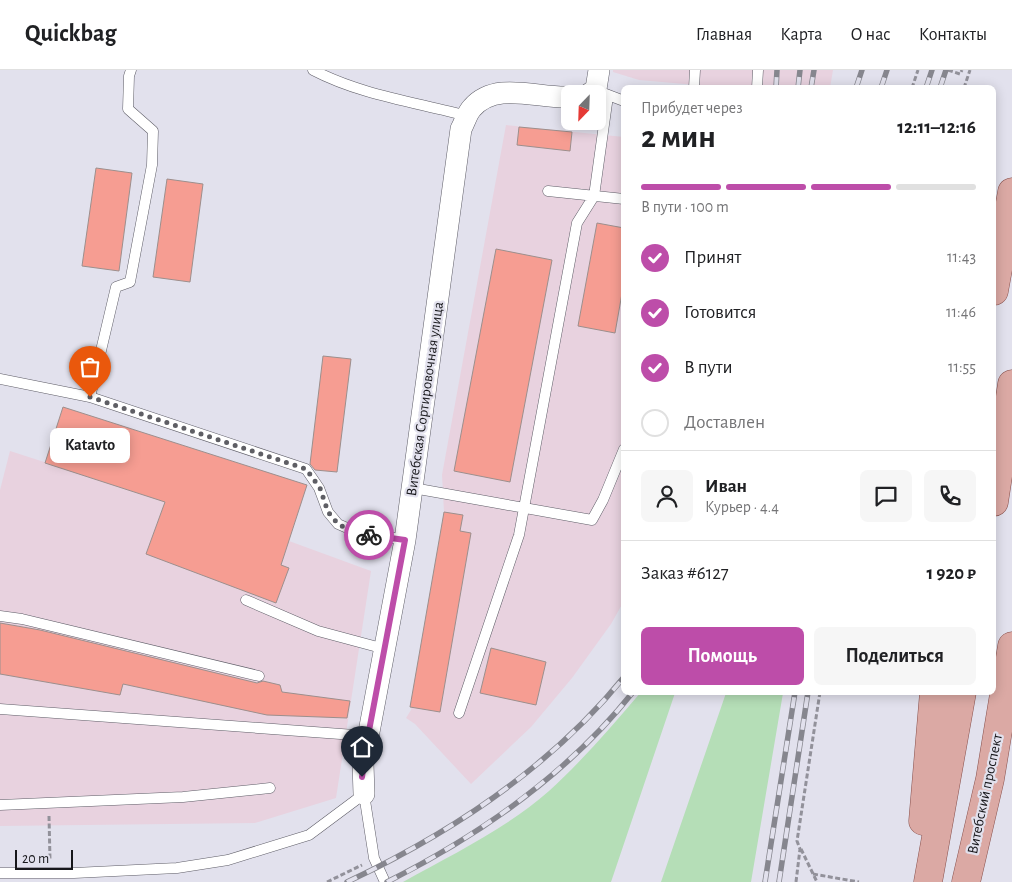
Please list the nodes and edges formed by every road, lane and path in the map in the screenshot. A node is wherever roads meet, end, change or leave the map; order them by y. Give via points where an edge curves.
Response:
1 (131, 70) edge
2 (314, 70) edge
3 (695, 70) edge
4 (758, 70) edge
5 (918, 70) edge
6 (948, 70) edge
7 (962, 70) edge
8 (970, 70) edge
9 (694, 85) edge
10 (757, 85) edge
11 (913, 85) edge
12 (965, 85) edge
13 (606, 91) edge
14 (561, 96) edge
15 (621, 99) edge
16 (467, 116) junction
17 (596, 130) edge
18 (548, 191) dead end
19 (1012, 192) edge
20 (594, 196) junction
21 (621, 199) edge
22 (996, 280) edge
23 (0, 379) edge
24 (1012, 384) edge
25 (90, 397) junction
26 (621, 457) edge
27 (412, 488) junction
28 (996, 489) edge
29 (524, 508) junction
30 (405, 540) junction
31 (246, 600) dead end
32 (0, 616) edge
33 (1012, 646) edge
34 (385, 649) junction
35 (259, 676) dead end
36 (820, 695) edge
37 (934, 695) edge
38 (961, 695) edge
39 (0, 709) edge
40 (459, 713) dead end
41 (368, 736) junction
42 (990, 779) junction
43 (270, 788) dead end
44 (364, 794) junction
45 (48, 803) junction
46 (0, 805) edge
47 (797, 841) junction
48 (374, 858) junction
49 (0, 873) edge
50 (51, 873) junction
51 (813, 874) junction
52 (327, 882) edge
53 (385, 882) edge
54 (796, 882) edge
55 (817, 882) edge
56 (859, 882) edge
57 (918, 882) edge
58 (928, 882) edge
59 (966, 882) edge
60 (978, 882) edge

1 - 25 lane via 128,109 153,131 152,165 130,282 116,287
2 - 16 lane via 367,93
3 - 9 lane
4 - 10 lane
5 - 11 path
6 - 7 path via 960,74
8 - 12 path
13 - 15 lane
14 - 16 street, Витебская Сортировочная улица via 498,93 482,98
16 - 27 street, Витебская Сортировочная улица via 462,129
17 - 20 lane
18 - 20 lane
19 - 22 main road
20 - 21 lane
20 - 29 lane via 577,223
23 - 25 lane
24 - 28 main road
25 - 30 lane via 306,469 320,488 328,512 338,524 354,532
26 - 29 lane via 604,500 592,520
27 - 29 lane
27 - 30 street, Витебская Сортировочная улица
29 - 40 lane via 519,535
30 - 34 street, Витебская Сортировочная улица
31 - 34 lane via 318,631
32 - 35 lane
33 - 42 main road, Витебский проспект
34 - 41 street, Витебская Сортировочная улица
36 - 47 path
37 - 57 main road
38 - 58 main road
39 - 41 lane
41 - 44 street, Витебская Сортировочная улица via 363,771
42 - 59 main road, Витебский проспект
42 - 60 main road
43 - 45 lane via 183,797
44 - 48 lane
44 - 50 lane via 308,835 228,860 178,868
45 - 46 lane
45 - 50 path
47 - 51 path
47 - 54 path via 800,850
48 - 52 path
48 - 53 lane
49 - 50 lane
51 - 55 path
51 - 56 path

